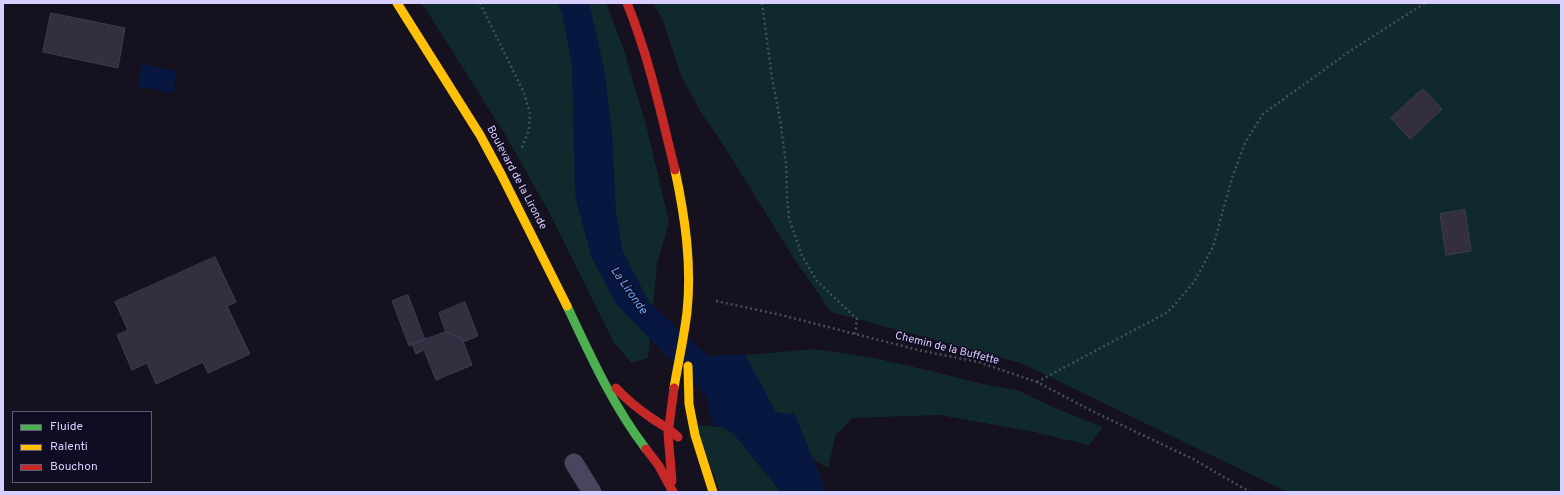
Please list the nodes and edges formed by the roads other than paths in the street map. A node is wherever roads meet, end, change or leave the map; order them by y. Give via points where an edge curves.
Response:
1 (397, 3) edge
2 (627, 3) edge
3 (687, 312) junction
4 (599, 372) junction
5 (668, 426) junction
6 (683, 442) dead end
7 (691, 453) dead end
8 (574, 463) dead end
9 (713, 491) edge
10 (592, 492) edge
11 (673, 492) edge

1 - 4 street, Boulevard de la Lironde via 480,135
2 - 3 street via 651,72 680,195 687,233
3 - 5 street
3 - 9 street via 689,404 695,435
4 - 5 street, Boulevard de la Lironde via 630,403
4 - 11 street, Boulevard de la Lironde via 633,432 659,466
5 - 6 street, Boulevard de la Lironde
5 - 11 street
7 - 9 street via 698,470
8 - 10 lane

